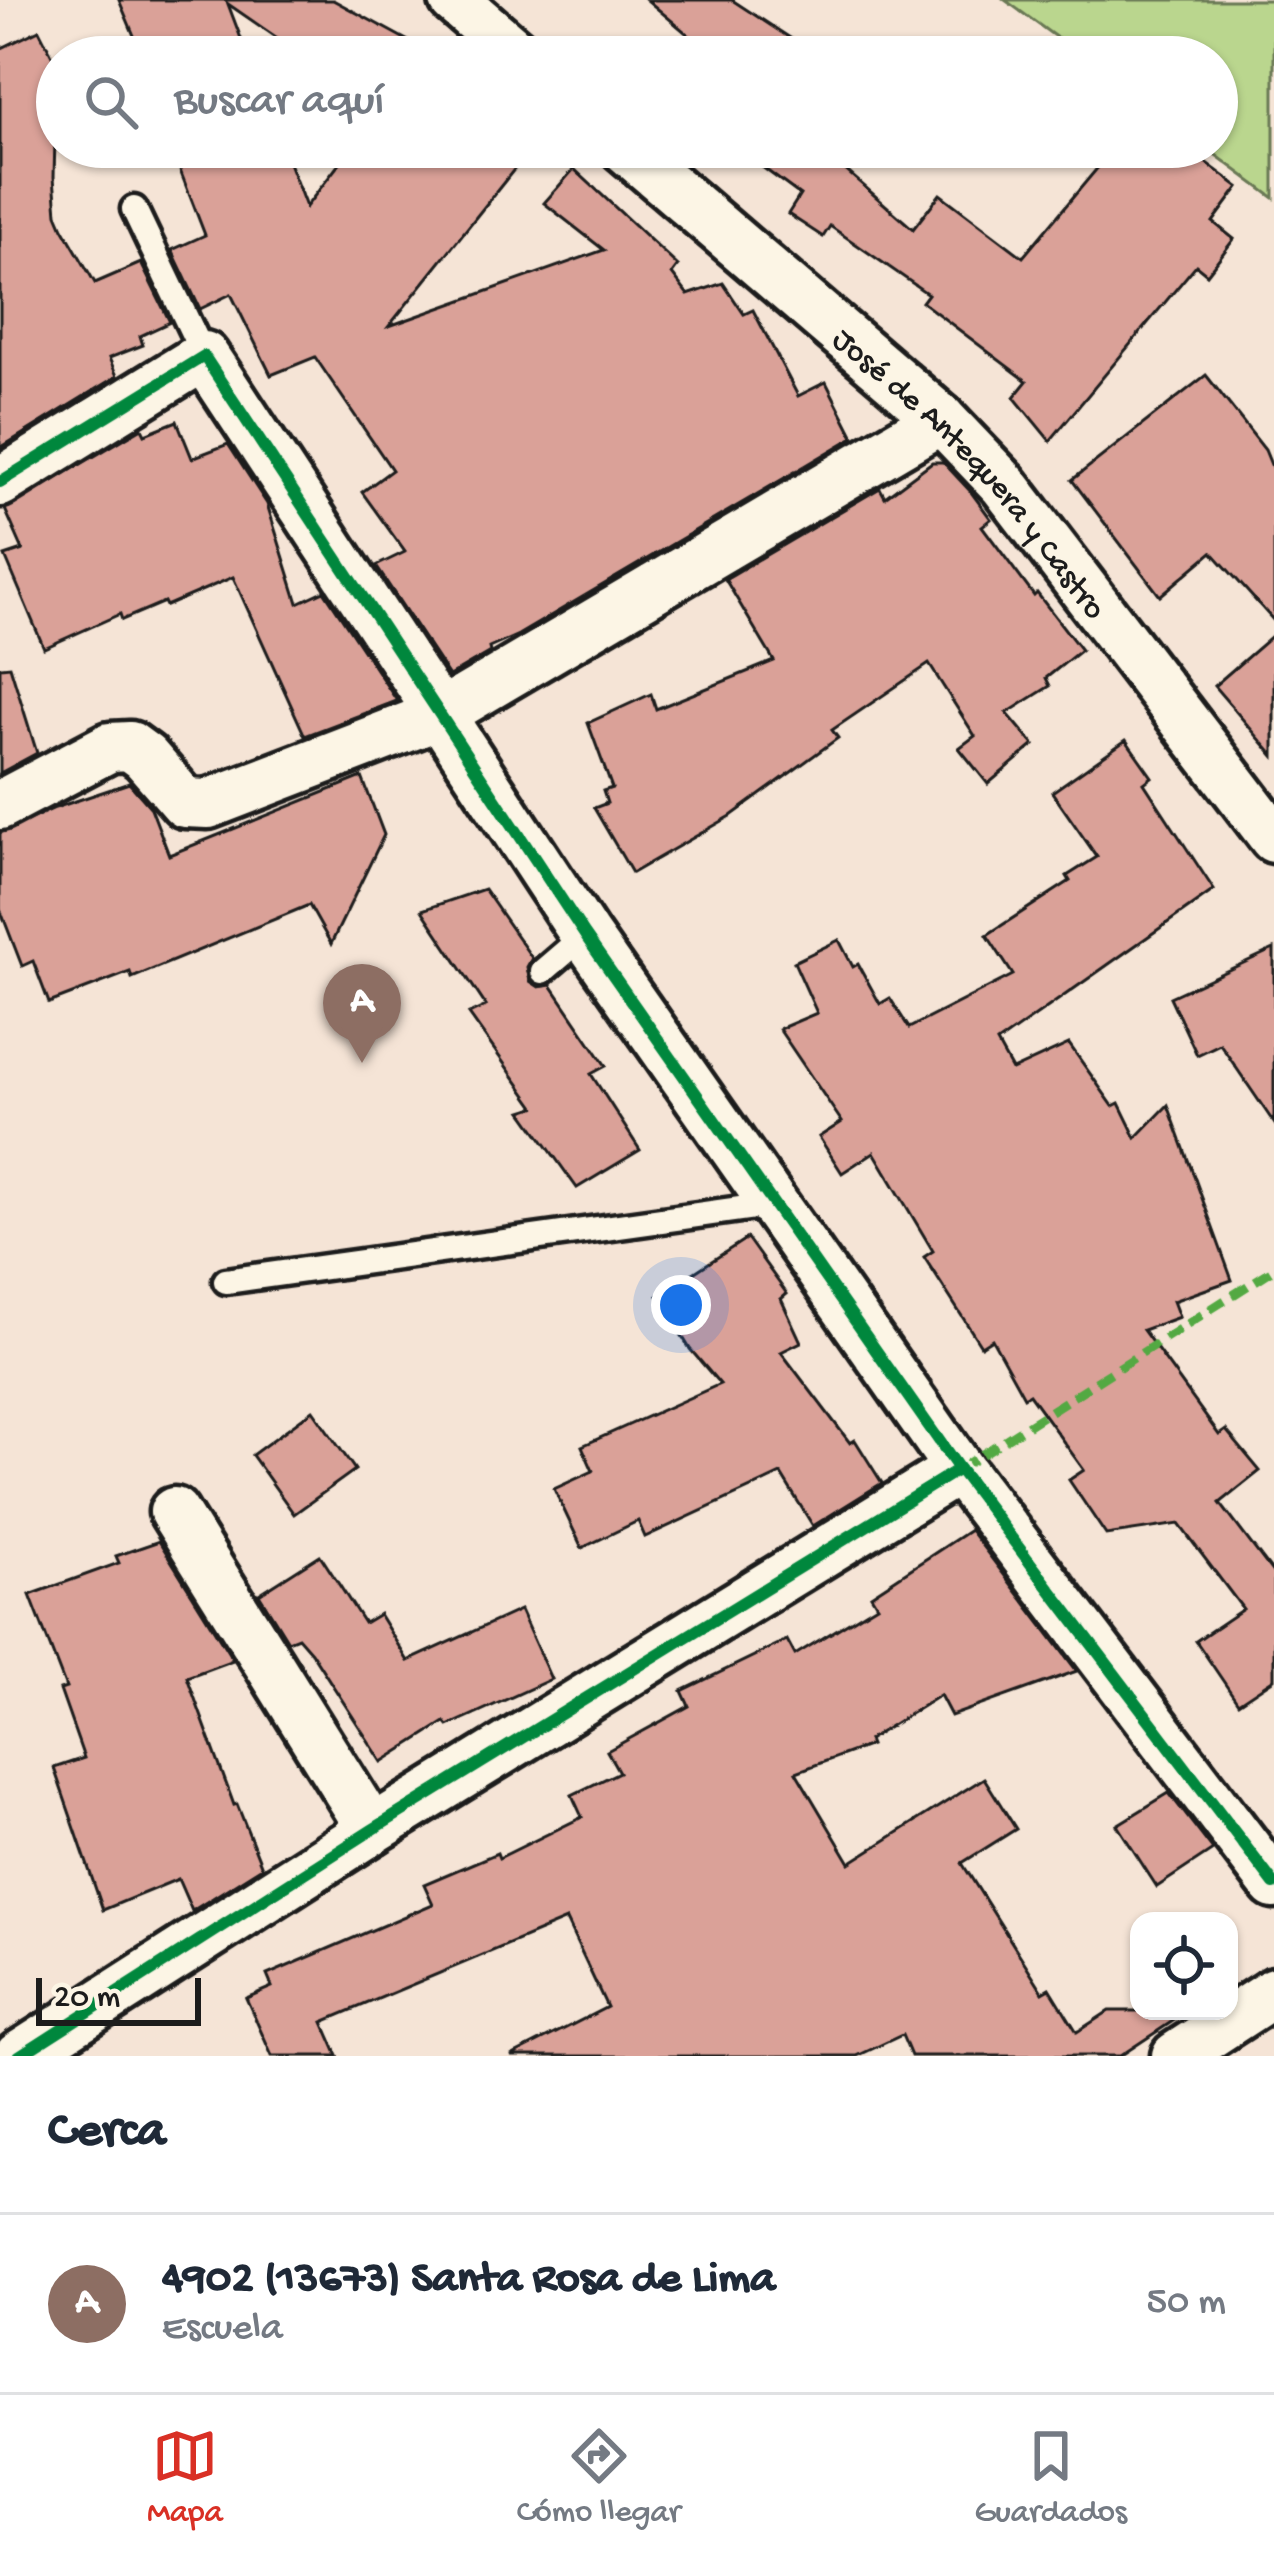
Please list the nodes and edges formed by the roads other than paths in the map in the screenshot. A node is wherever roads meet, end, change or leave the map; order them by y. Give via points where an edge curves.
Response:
1 (454, 0) edge
2 (496, 36) edge
3 (649, 168) edge
4 (134, 209) dead end
5 (204, 356) junction
6 (941, 419) junction
7 (0, 482) edge
8 (439, 715) junction
9 (0, 805) edge
10 (1274, 838) edge
11 (585, 935) junction
12 (543, 971) dead end
13 (776, 1204) junction
14 (226, 1281) dead end
15 (959, 1469) junction
16 (174, 1512) dead end
17 (372, 1830) junction
18 (1274, 1884) edge
19 (1274, 1992) edge
20 (19, 2056) edge
21 (1176, 2056) edge

1 - 2 street
3 - 6 street, José de Antequera y Castro
4 - 5 lane
5 - 7 street
5 - 8 street
6 - 8 street
6 - 10 street, José de Antequera y Castro via 1004,485
8 - 9 street via 208,804 185,803 130,746 110,747
8 - 11 street
11 - 12 lane
11 - 13 street
13 - 14 lane
13 - 15 street
15 - 17 street
15 - 18 street
16 - 17 street
17 - 20 street
19 - 21 street

